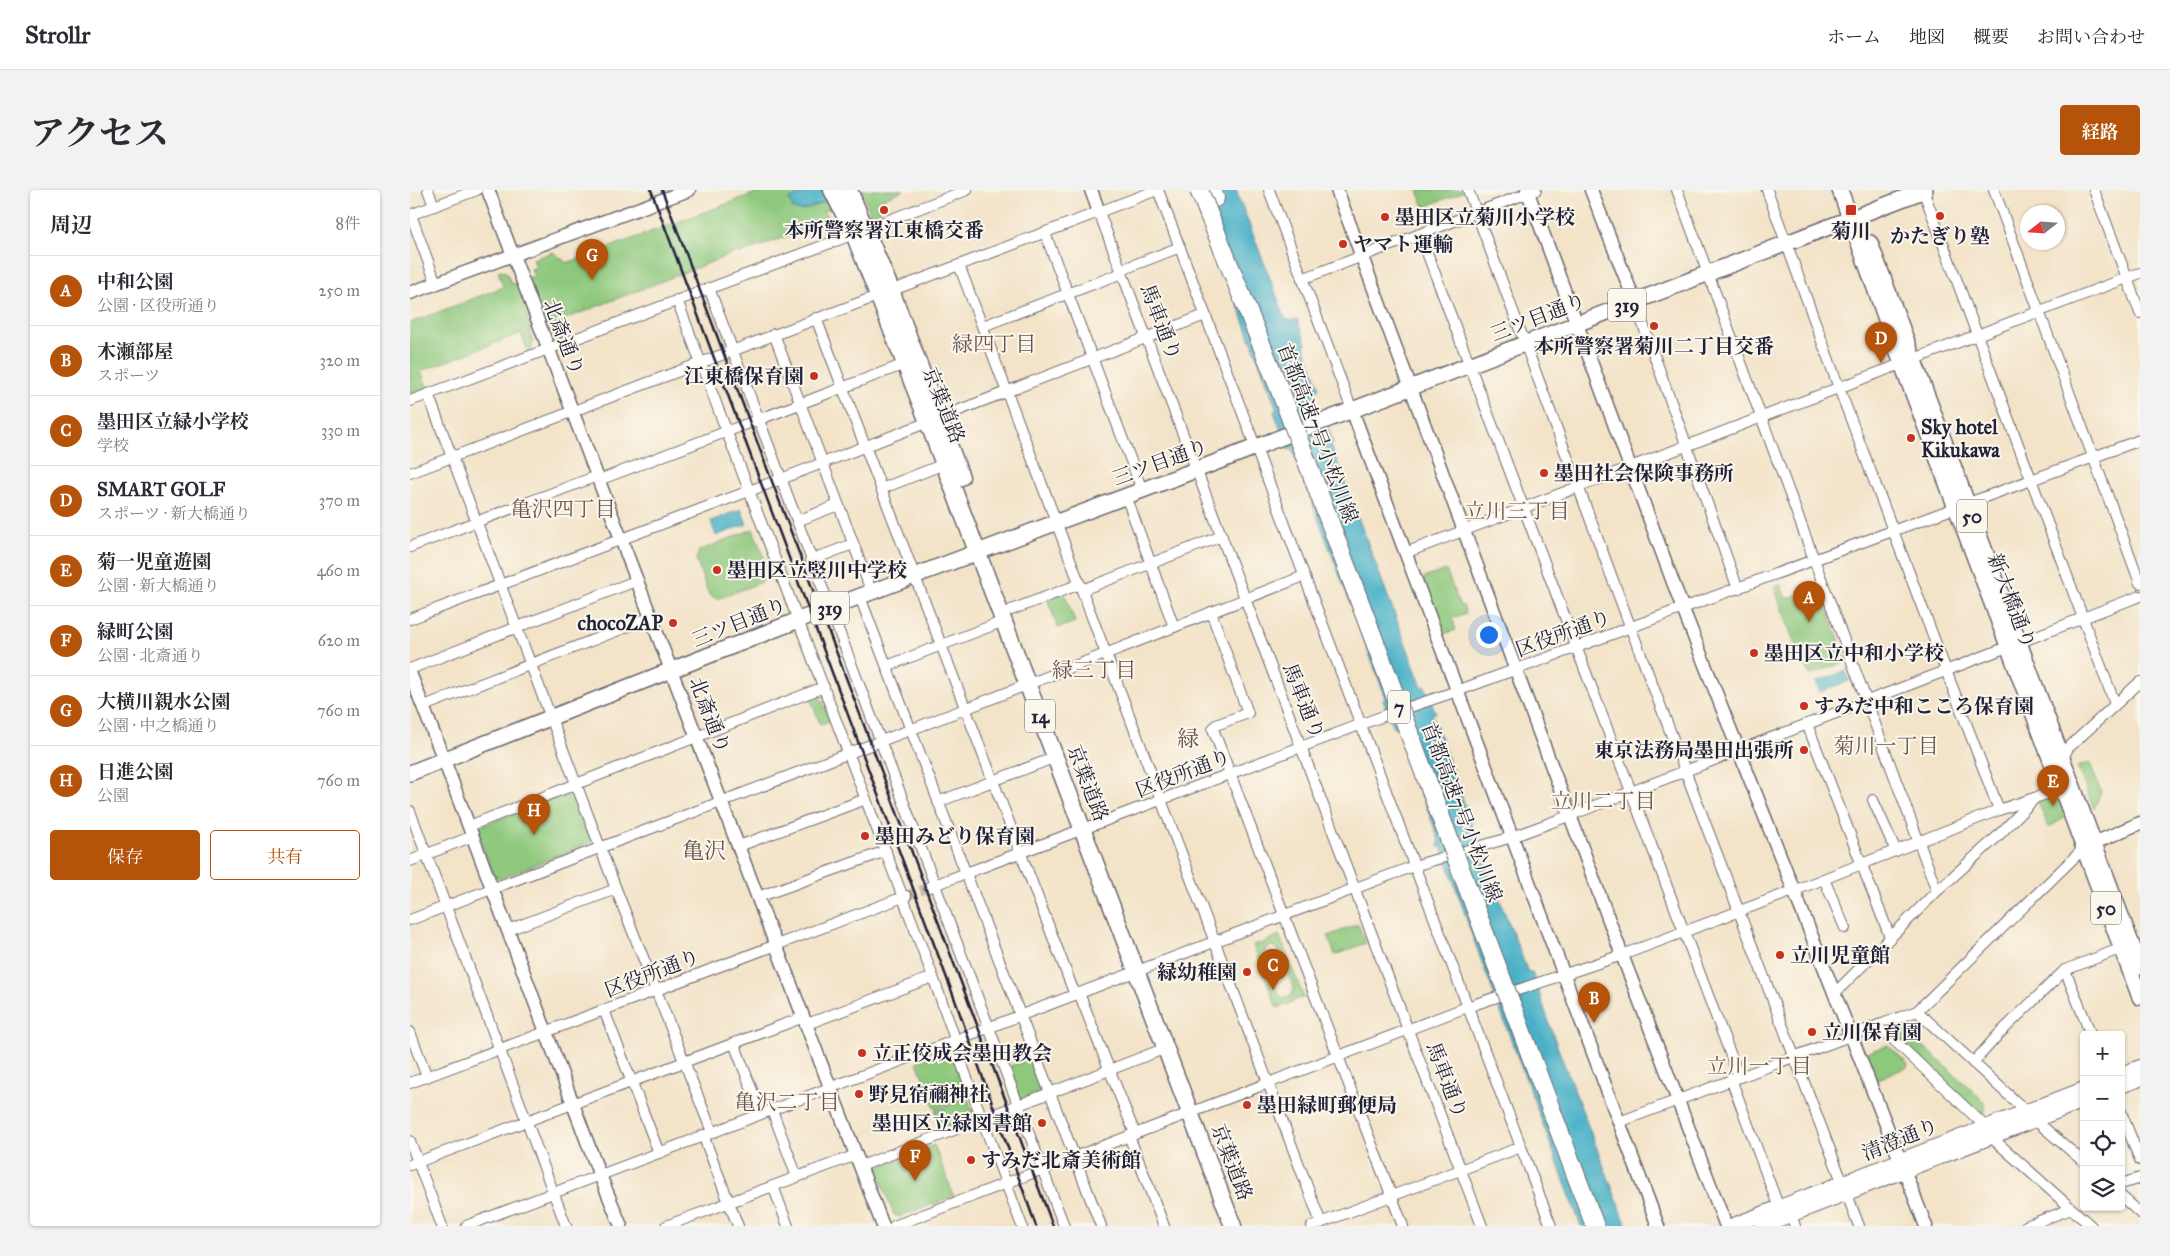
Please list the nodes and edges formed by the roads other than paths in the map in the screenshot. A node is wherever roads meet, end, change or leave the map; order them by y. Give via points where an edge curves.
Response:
1 (428, 190) edge
2 (476, 190) edge
3 (488, 190) edge
4 (832, 190) edge
5 (967, 190) edge
6 (1091, 190) edge
7 (1158, 190) edge
8 (1199, 190) edge
9 (1269, 190) edge
10 (1337, 190) edge
11 (1468, 190) edge
12 (1591, 190) edge
13 (1677, 190) edge
14 (1767, 190) edge
15 (1840, 190) edge
16 (1850, 190) edge
17 (1924, 190) edge
18 (1994, 190) edge
19 (2094, 190) edge
20 (684, 191) edge
21 (1530, 191) edge
22 (1213, 192) edge
23 (848, 200) edge
24 (434, 206) junction
25 (1099, 212) junction
26 (1476, 212) junction
27 (410, 215) edge
28 (1855, 217) junction
29 (860, 231) junction
30 (1045, 233) junction
31 (1420, 234) junction
32 (1786, 244) junction
33 (1180, 247) junction
34 (512, 255) junction
35 (1362, 256) junction
36 (959, 265) junction
37 (1121, 271) junction
38 (2140, 273) edge
39 (1708, 274) junction
40 (2127, 278) junction
41 (1302, 279) junction
42 (436, 283) junction
43 (709, 288) junction
44 (884, 292) junction
45 (410, 293) edge
46 (1067, 294) junction
47 (677, 300) junction
48 (1634, 302) junction
49 (2039, 312) junction
50 (2140, 313) edge
51 (1205, 315) junction
52 (816, 318) junction
53 (1577, 324) junction
54 (983, 326) junction
55 (774, 334) junction
56 (1977, 335) junction
57 (1146, 337) junction
58 (1525, 344) junction
59 (548, 346) junction
60 (732, 350) junction
61 (1091, 359) junction
62 (700, 362) junction
63 (1908, 362) junction
64 (905, 364) junction
65 (1470, 365) junction
66 (842, 388) junction
67 (1411, 388) junction
68 (1839, 388) junction
69 (1008, 392) junction
70 (428, 394) junction
71 (410, 401) edge
72 (800, 404) junction
73 (1352, 410) junction
74 (572, 411) junction
75 (1762, 418) junction
76 (758, 420) junction
77 (934, 420) junction
78 (727, 431) junction
79 (2140, 440) edge
80 (1687, 446) junction
81 (865, 447) junction
82 (1256, 448) junction
83 (451, 457) junction
84 (2093, 457) junction
85 (823, 463) junction
86 (944, 464) junction
87 (1630, 468) junction
88 (1197, 470) junction
89 (410, 472) edge
90 (598, 478) junction
91 (781, 480) junction
92 (2032, 481) junction
93 (881, 488) junction
94 (1578, 488) junction
95 (1142, 490) junction
96 (750, 491) junction
97 (1126, 496) junction
98 (838, 505) junction
99 (1962, 507) junction
100 (1524, 508) junction
101 (796, 521) junction
102 (476, 522) junction
103 (1056, 522) junction
104 (1465, 531) junction
105 (1894, 532) junction
106 (1222, 536) junction
107 (622, 539) junction
108 (853, 544) junction
109 (410, 547) edge
110 (983, 550) junction
111 (1406, 554) junction
112 (811, 560) junction
113 (1815, 560) junction
114 (1151, 564) junction
115 (915, 576) junction
116 (1304, 576) junction
117 (638, 580) junction
118 (2140, 583) edge
119 (500, 584) junction
120 (1081, 587) junction
121 (1738, 588) junction
122 (866, 595) junction
123 (2140, 596) edge
124 (1245, 599) junction
125 (829, 608) junction
126 (1683, 609) junction
127 (1211, 612) junction
128 (1008, 616) junction
129 (652, 617) junction
130 (2083, 618) junction
131 (410, 619) edge
132 (799, 620) junction
133 (1174, 627) junction
134 (516, 628) junction
135 (1630, 628) junction
136 (941, 645) junction
137 (2014, 645) junction
138 (1576, 647) junction
139 (1105, 654) junction
140 (530, 664) junction
141 (887, 666) junction
142 (1516, 669) junction
143 (672, 670) junction
144 (1945, 671) junction
145 (411, 675) edge
146 (1033, 682) junction
147 (2140, 682) edge
148 (824, 687) junction
149 (1457, 691) junction
150 (1867, 700) junction
151 (2115, 704) junction
152 (424, 706) junction
153 (965, 709) junction
154 (552, 718) junction
155 (1807, 724) junction
156 (1360, 725) junction
157 (912, 729) junction
158 (698, 736) junction
159 (880, 741) junction
160 (1302, 747) junction
161 (1738, 751) junction
162 (849, 753) junction
163 (1056, 757) junction
164 (2063, 758) junction
165 (444, 760) junction
166 (1685, 771) junction
167 (410, 774) edge
168 (1230, 774) junction
169 (992, 781) junction
170 (577, 784) junction
171 (2060, 789) junction
172 (1631, 792) junction
173 (2035, 798) junction
174 (866, 799) junction
175 (1162, 800) junction
176 (1873, 800) dead end
177 (722, 802) junction
178 (938, 802) junction
179 (1998, 810) junction
180 (410, 811) edge
181 (1571, 815) junction
182 (2140, 823) edge
183 (1088, 828) junction
184 (471, 831) junction
185 (1512, 837) junction
186 (1919, 842) junction
187 (2088, 845) junction
188 (739, 846) junction
189 (601, 847) junction
190 (886, 851) junction
191 (1896, 851) junction
192 (1020, 853) junction
193 (426, 854) junction
194 (410, 861) edge
195 (1862, 864) junction
196 (1414, 866) junction
197 (966, 873) junction
198 (1824, 879) junction
199 (932, 886) junction
200 (492, 889) junction
201 (616, 889) junction
202 (1355, 889) junction
203 (1793, 891) junction
204 (1938, 891) junction
205 (758, 897) junction
206 (905, 897) junction
207 (446, 907) junction
208 (1738, 911) junction
209 (1284, 916) junction
210 (410, 920) edge
211 (1845, 928) dead end
212 (508, 930) junction
213 (1684, 932) junction
214 (1890, 937) junction
215 (1216, 942) junction
216 (776, 944) junction
217 (2131, 944) edge
218 (1622, 955) junction
219 (2140, 967) edge
220 (1142, 969) junction
221 (2065, 970) junction
222 (1564, 975) junction
223 (933, 977) junction
224 (656, 990) junction
225 (1077, 994) junction
226 (1834, 994) junction
227 (2140, 997) edge
228 (1468, 1007) junction
229 (604, 1010) junction
230 (1917, 1011) junction
231 (1021, 1015) junction
232 (805, 1021) junction
233 (1878, 1025) junction
234 (988, 1028) junction
235 (1408, 1030) junction
236 (2089, 1031) edge
237 (410, 1032) edge
238 (546, 1032) junction
239 (1850, 1035) junction
240 (954, 1041) junction
241 (734, 1043) junction
242 (1166, 1048) junction
243 (498, 1049) junction
244 (1338, 1056) junction
245 (1794, 1056) junction
246 (684, 1062) junction
247 (1973, 1063) junction
248 (2140, 1067) edge
249 (1110, 1069) junction
250 (2125, 1073) edge
251 (427, 1077) junction
252 (1735, 1078) junction
253 (2140, 1079) edge
254 (632, 1082) junction
255 (410, 1083) edge
256 (1268, 1083) junction
257 (2125, 1085) edge
258 (830, 1088) junction
259 (2080, 1091) edge
260 (1050, 1092) junction
261 (1677, 1100) junction
262 (2080, 1102) edge
263 (574, 1105) junction
264 (1017, 1105) junction
265 (772, 1110) junction
266 (1195, 1110) junction
267 (761, 1114) junction
268 (2031, 1116) junction
269 (982, 1119) junction
270 (2125, 1121) edge
271 (526, 1122) junction
272 (1619, 1122) junction
273 (1988, 1132) junction
274 (707, 1134) junction
275 (1132, 1135) junction
276 (410, 1140) edge
277 (1521, 1147) junction
278 (658, 1153) junction
279 (1075, 1157) junction
280 (2080, 1159) edge
281 (858, 1160) junction
282 (2140, 1160) edge
283 (414, 1164) edge
284 (1901, 1166) junction
285 (1042, 1170) junction
286 (1461, 1170) junction
287 (601, 1174) junction
288 (797, 1177) junction
289 (2140, 1178) edge
290 (1006, 1183) junction
291 (2125, 1183) edge
292 (773, 1186) junction
293 (1845, 1188) junction
294 (553, 1192) junction
295 (1392, 1196) junction
296 (2125, 1200) edge
297 (729, 1202) junction
298 (2071, 1209) junction
299 (2140, 1213) edge
300 (1788, 1216) edge
301 (1315, 1225) edge
302 (442, 1226) edge
303 (466, 1226) edge
304 (566, 1226) edge
305 (621, 1226) edge
306 (666, 1226) edge
307 (738, 1226) edge
308 (788, 1226) edge
309 (883, 1226) edge
310 (894, 1226) edge
311 (1022, 1226) edge
312 (1064, 1226) edge
313 (1102, 1226) edge
314 (1164, 1226) edge
315 (1233, 1226) edge
316 (1245, 1226) edge
317 (1404, 1226) edge
318 (1482, 1226) edge
319 (1550, 1226) edge
320 (1595, 1226) edge
321 (1607, 1226) edge
322 (1658, 1226) edge
323 (1726, 1226) edge
324 (1731, 1226) edge
325 (1762, 1226) edge
326 (1859, 1226) edge
327 (1926, 1226) edge
328 (2026, 1226) edge
329 (2091, 1226) edge

1 - 24 street
2 - 24 street
3 - 34 street, 北斎通り
4 - 23 highway, 京葉道路 / 14
5 - 29 street
6 - 25 street, 馬車通り
7 - 25 street
7 - 33 street
8 - 320 highway, 首都高速7号小松川線 / 7, bridge via 1281,393
9 - 41 street
10 - 35 street
11 - 26 street
12 - 48 street
13 - 39 street
14 - 32 street
15 - 28 main road, 新大橋通り / 50
16 - 28 main road, 新大橋通り / 50
17 - 28 main road, 三ツ目通り / 319
17 - 56 street
18 - 49 street
19 - 40 street
20 - 34 street
21 - 26 street
21 - 53 street
22 - 321 highway, 首都高速7号小松川線 / 7 via 1292,389
23 - 29 highway, 京葉道路 / 14
24 - 27 street
25 - 30 street
25 - 37 street, 馬車通り
26 - 31 street
26 - 58 street
27 - 42 street
28 - 32 main road, 三ツ目通り / 319
28 - 63 main road, 新大橋通り / 50
29 - 43 street
29 - 44 highway, 京葉道路 / 14
30 - 36 street
30 - 46 street
31 - 35 street
31 - 65 street
32 - 39 main road, 三ツ目通り / 319
32 - 68 street
33 - 37 street
33 - 51 street
34 - 42 street
34 - 59 street, 北斎通り
35 - 41 street
35 - 67 street
36 - 44 street
36 - 54 street
37 - 46 street
37 - 57 street, 馬車通り
38 - 40 street
39 - 48 main road, 三ツ目通り / 319
39 - 75 street
40 - 49 street
40 - 50 street
41 - 73 street
42 - 45 street
43 - 47 street
43 - 60 street
44 - 52 street
44 - 64 highway, 京葉道路 / 14
44 - 77 highway, 京葉道路 / 14
46 - 54 street
46 - 61 street
47 - 59 street
47 - 62 street
48 - 53 main road, 三ツ目通り / 319
48 - 80 street
49 - 56 street
49 - 84 street
51 - 57 street
51 - 82 street
52 - 55 street
52 - 66 street
53 - 58 main road, 三ツ目通り / 319
53 - 87 street
54 - 69 street
55 - 60 street
55 - 72 street
56 - 63 street
56 - 92 street
57 - 61 street
57 - 88 street, 馬車通り
58 - 65 main road, 三ツ目通り / 319
58 - 94 street
59 - 70 street
59 - 74 street, 北斎通り
60 - 62 street
60 - 76 street
61 - 69 street
61 - 95 street
62 - 74 street
62 - 78 street
63 - 68 street
63 - 99 main road, 新大橋通り / 50
64 - 66 street
64 - 77 highway, 京葉道路 / 14
65 - 67 main road, 三ツ目通り / 319
65 - 100 street
66 - 72 street
66 - 81 street
67 - 73 main road, 三ツ目通り / 319
67 - 104 street
68 - 75 street
68 - 105 street
69 - 77 street
69 - 103 street
70 - 71 street
70 - 83 street
72 - 76 street
72 - 85 street
73 - 82 main road, 三ツ目通り / 319
73 - 111 street
74 - 83 street
74 - 90 street, 北斎通り
75 - 80 street
75 - 113 street
76 - 78 street
76 - 91 street
77 - 81 street
77 - 86 highway, 京葉道路 / 14
77 - 110 highway, 京葉道路 / 14
78 - 90 street
78 - 96 street
79 - 84 street, 区役所通り
80 - 87 street
80 - 121 street
81 - 85 street
81 - 93 street
82 - 88 main road, 三ツ目通り / 319
82 - 116 street
83 - 89 street
83 - 102 street
84 - 92 street, 区役所通り
84 - 118 street
85 - 91 street
85 - 98 street
86 - 93 street
86 - 110 highway, 京葉道路 / 14
87 - 94 street
87 - 126 street
88 - 95 main road, 三ツ目通り / 319
88 - 106 street, 馬車通り
90 - 102 street
90 - 107 street, 北斎通り
91 - 96 street
91 - 101 street
92 - 99 street, 区役所通り
92 - 130 street
93 - 115 street
94 - 100 street
94 - 135 street
95 - 97 main road, 三ツ目通り / 319
96 - 107 street
96 - 132 street
97 - 103 main road, 三ツ目通り / 319
97 - 114 street
98 - 101 street
98 - 108 street
99 - 105 street, 区役所通り
99 - 137 main road, 新大橋通り / 50
100 - 104 street
100 - 138 street
101 - 112 street
102 - 109 street
102 - 119 street
103 - 110 main road, 三ツ目通り / 319
103 - 120 street
104 - 111 street
104 - 142 street
105 - 113 street, 区役所通り
105 - 144 street
106 - 114 street
106 - 124 street, 馬車通り
107 - 117 street, 北斎通り
107 - 119 street
108 - 112 street
108 - 122 street
110 - 115 main road, 三ツ目通り / 319
110 - 128 highway, 京葉道路 / 14
111 - 149 street
112 - 125 street
113 - 121 street, 区役所通り
113 - 150 street
114 - 120 street
114 - 133 street
115 - 122 main road, 三ツ目通り / 319
115 - 136 street
116 - 124 street
116 - 156 street
117 - 129 street, 北斎通り
117 - 134 street
119 - 131 street
119 - 134 street
120 - 128 street
120 - 139 street
121 - 126 street, 区役所通り
122 - 125 main road, 三ツ目通り / 319
122 - 141 street
123 - 130 street
124 - 127 street
124 - 160 street, 馬車通り
125 - 132 main road, 三ツ目通り / 319
125 - 159 street
126 - 135 street, 区役所通り
126 - 161 street
127 - 133 street
127 - 168 street via 1248,712 1213,729
128 - 136 street
128 - 146 highway, 京葉道路 / 14
129 - 140 street
129 - 143 street, 北斎通り
130 - 137 street
130 - 151 street
132 - 143 main road, 三ツ目通り / 319
132 - 148 street
133 - 139 street
134 - 140 street
134 - 145 street
135 - 138 street, 区役所通り
135 - 166 street
136 - 141 street
136 - 153 street
137 - 144 street
137 - 164 main road, 新大橋通り / 50
137 - 171 main road, 新大橋通り / 50
138 - 142 street, 区役所通り
138 - 172 street
139 - 146 street
139 - 175 street
140 - 152 street
140 - 154 street
141 - 157 street
142 - 149 street, 区役所通り
142 - 181 street
143 - 154 main road, 三ツ目通り / 319
143 - 158 street, 北斎通り
144 - 150 street
144 - 179 street
145 - 152 street
146 - 153 street
146 - 163 highway, 京葉道路 / 14
146 - 183 highway, 京葉道路 / 14
147 - 151 street
148 - 158 street
148 - 162 street
149 - 156 street, 区役所通り
149 - 185 street
150 - 155 street
150 - 186 street
151 - 164 street via 2068,748
152 - 165 street
153 - 157 street
153 - 169 street
154 - 165 main road, 三ツ目通り / 319
154 - 170 street
155 - 161 street
155 - 195 street
156 - 160 street, 区役所通り
156 - 196 street
157 - 159 street
157 - 178 street
158 - 170 street
158 - 177 street, 北斎通り
159 - 162 street
159 - 199 street
160 - 168 street, 区役所通り
160 - 202 street, 馬車通り
161 - 166 street
161 - 203 street
162 - 174 street
162 - 177 street
163 - 169 street
163 - 183 highway, 京葉道路 / 14
164 - 187 main road, 新大橋通り / 50
165 - 167 main road, 三ツ目通り / 319
165 - 184 street
166 - 172 street
166 - 208 street
168 - 175 street, 区役所通り
168 - 209 street
169 - 178 street
169 - 192 street
170 - 184 street
170 - 189 street
171 - 173 street
171 - 187 main road, 新大橋通り / 50
172 - 181 street
172 - 213 street
173 - 179 street
173 - 204 street
174 - 188 street
174 - 190 street
175 - 183 street, 区役所通り
175 - 215 street
176 - 191 street
177 - 188 street, 北斎通り
177 - 189 street
178 - 197 street
179 - 186 street
180 - 193 street
181 - 185 street
181 - 218 street
182 - 187 street
183 - 192 street, 区役所通り
183 - 220 highway, 京葉道路 / 14
184 - 193 street
184 - 200 street
185 - 196 street
185 - 222 street
186 - 191 street
186 - 204 street
187 - 217 main road, 新大橋通り / 50
187 - 230 street
188 - 205 street, 北斎通り
189 - 200 street
189 - 201 street
190 - 205 street
190 - 206 street
191 - 195 street
192 - 197 street, 区役所通り
192 - 225 street
193 - 194 street
193 - 207 street
195 - 198 street
195 - 214 street
196 - 202 street
196 - 228 street
197 - 199 street, 区役所通り
197 - 231 street
198 - 203 street
198 - 211 street
199 - 234 street
200 - 207 street
200 - 212 street
201 - 212 street
201 - 224 street
202 - 209 street
202 - 235 street, 馬車通り
203 - 208 street
203 - 226 street
204 - 214 street
205 - 216 street, 北斎通り
206 - 216 street, 区役所通り
206 - 223 street
207 - 210 street
207 - 243 street
208 - 213 street
208 - 245 street
209 - 215 street
209 - 244 street
212 - 238 street
213 - 218 street
213 - 252 street
214 - 226 street
215 - 220 street
215 - 256 street
216 - 224 street, 区役所通り
216 - 232 street, 北斎通り
217 - 219 main road, 新大橋通り / 50
217 - 221 street
217 - 227 main road, 新大橋通り / 50
218 - 222 street
218 - 261 street
220 - 225 street
220 - 242 highway, 京葉道路 / 14
220 - 266 highway, 京葉道路 / 14
221 - 236 street
221 - 247 street
222 - 228 street
222 - 272 street
223 - 232 street
223 - 240 street
224 - 229 street, 区役所通り
224 - 246 street
225 - 231 street
225 - 249 street
226 - 239 street
228 - 235 street
228 - 277 street
229 - 238 street, 区役所通り
229 - 254 street
230 - 233 street
230 - 247 street
231 - 234 street
231 - 260 street
232 - 241 street
232 - 258 street, 北斎通り
233 - 239 street
233 - 273 street
234 - 240 street
234 - 264 street
235 - 244 street
235 - 286 street, 馬車通り
237 - 251 street
238 - 243 street, 区役所通り
238 - 263 street
239 - 245 street
239 - 284 street
240 - 258 street
240 - 269 street
241 - 246 street
241 - 267 street
242 - 249 street
242 - 266 highway, 京葉道路 / 14
243 - 251 street, 区役所通り
243 - 271 street
244 - 256 street
244 - 295 street
245 - 252 street
245 - 293 street
246 - 254 street
246 - 274 street
247 - 268 street
248 - 250 main road
249 - 260 street
249 - 275 street
251 - 255 street, 区役所通り
252 - 261 street
252 - 300 street
253 - 257 main road
254 - 263 street
254 - 278 street
256 - 266 street
256 - 301 street
258 - 265 street
258 - 281 street, 北斎通り
259 - 268 main road, 清澄通り
260 - 264 street
260 - 279 street
261 - 272 street
261 - 323 street
262 - 268 main road, 清澄通り
263 - 271 street
263 - 287 street
264 - 269 street
264 - 285 street
265 - 267 street
265 - 288 street
266 - 275 street
266 - 315 highway, 京葉道路 / 14
266 - 316 highway, 京葉道路 / 14
267 - 274 street
268 - 273 main road, 清澄通り
268 - 280 street
269 - 281 street
269 - 290 street
270 - 282 street
271 - 283 street
271 - 294 street
272 - 322 street
273 - 284 main road, 清澄通り
273 - 298 street
274 - 278 street
274 - 297 street
275 - 279 street
275 - 314 street
276 - 283 street
277 - 286 street
277 - 319 street
278 - 287 street
279 - 285 street
279 - 313 street
281 - 288 street
281 - 309 street, 北斎通り
283 - 302 street
284 - 293 main road, 清澄通り
284 - 327 street
285 - 290 street
285 - 312 street
286 - 295 street
286 - 318 street, 馬車通り
287 - 294 street
287 - 305 street
288 - 292 street
289 - 291 street
290 - 310 street
290 - 311 street
292 - 297 street
292 - 308 street
293 - 300 main road, 清澄通り
293 - 326 street
294 - 303 street
294 - 304 street
295 - 301 street
295 - 317 street
296 - 299 street
297 - 306 street
297 - 307 street
298 - 328 street
298 - 329 street
300 - 324 main road, 清澄通り
300 - 325 main road, 清澄通り

